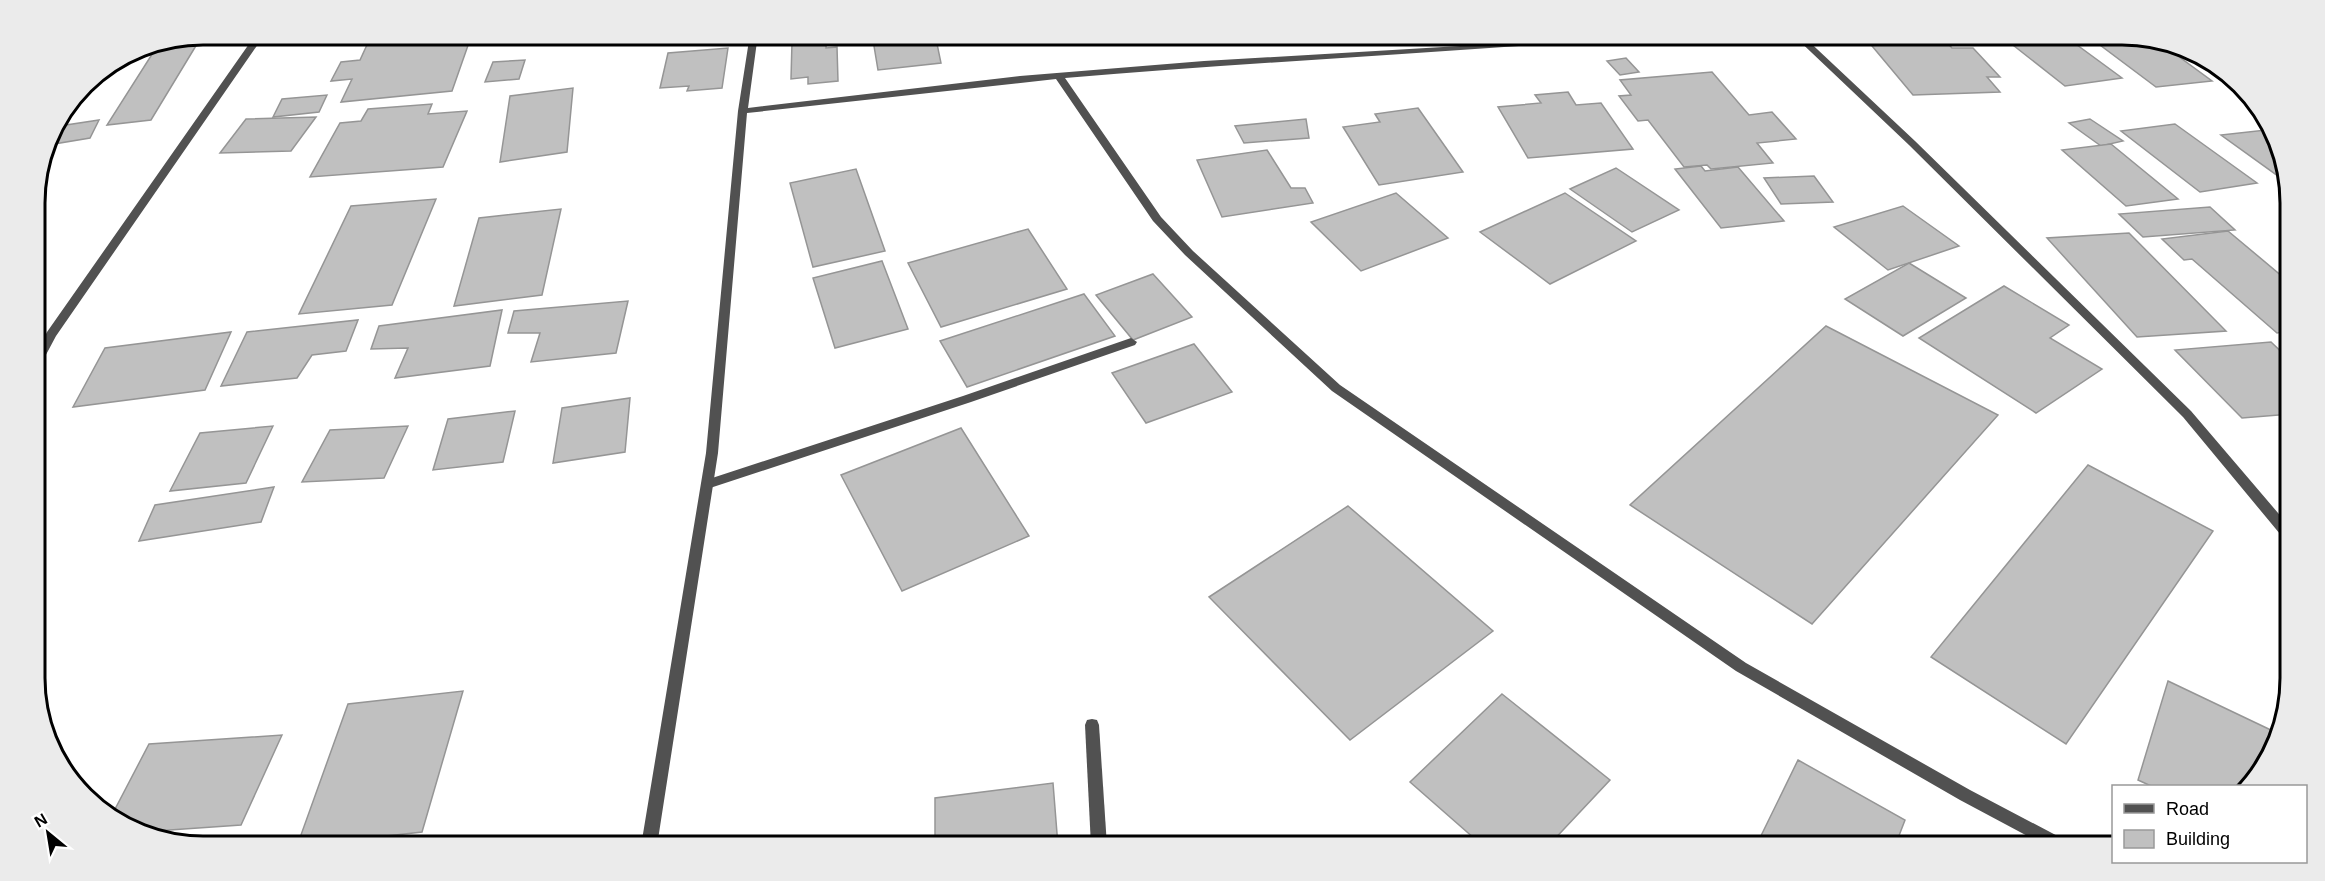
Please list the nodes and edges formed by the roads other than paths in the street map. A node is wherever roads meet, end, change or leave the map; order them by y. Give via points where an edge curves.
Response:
1 (253, 45) edge
2 (752, 45) edge
3 (1508, 45) edge
4 (1808, 45) edge
5 (1059, 76) junction
6 (743, 111) junction
7 (51, 335) junction
8 (45, 337) edge
9 (1131, 342) dead end
10 (45, 346) edge
11 (706, 484) junction
12 (2280, 524) edge
13 (1092, 725) dead end
14 (651, 836) edge
15 (1098, 836) edge
16 (2042, 836) edge

1 - 7 street
2 - 6 street
3 - 5 street
4 - 12 street via 2187,414
5 - 6 street
5 - 16 street via 1157,219 1189,254 1336,388 1742,667
6 - 11 street
7 - 8 street
7 - 10 street
9 - 11 street
11 - 14 street
13 - 15 street

